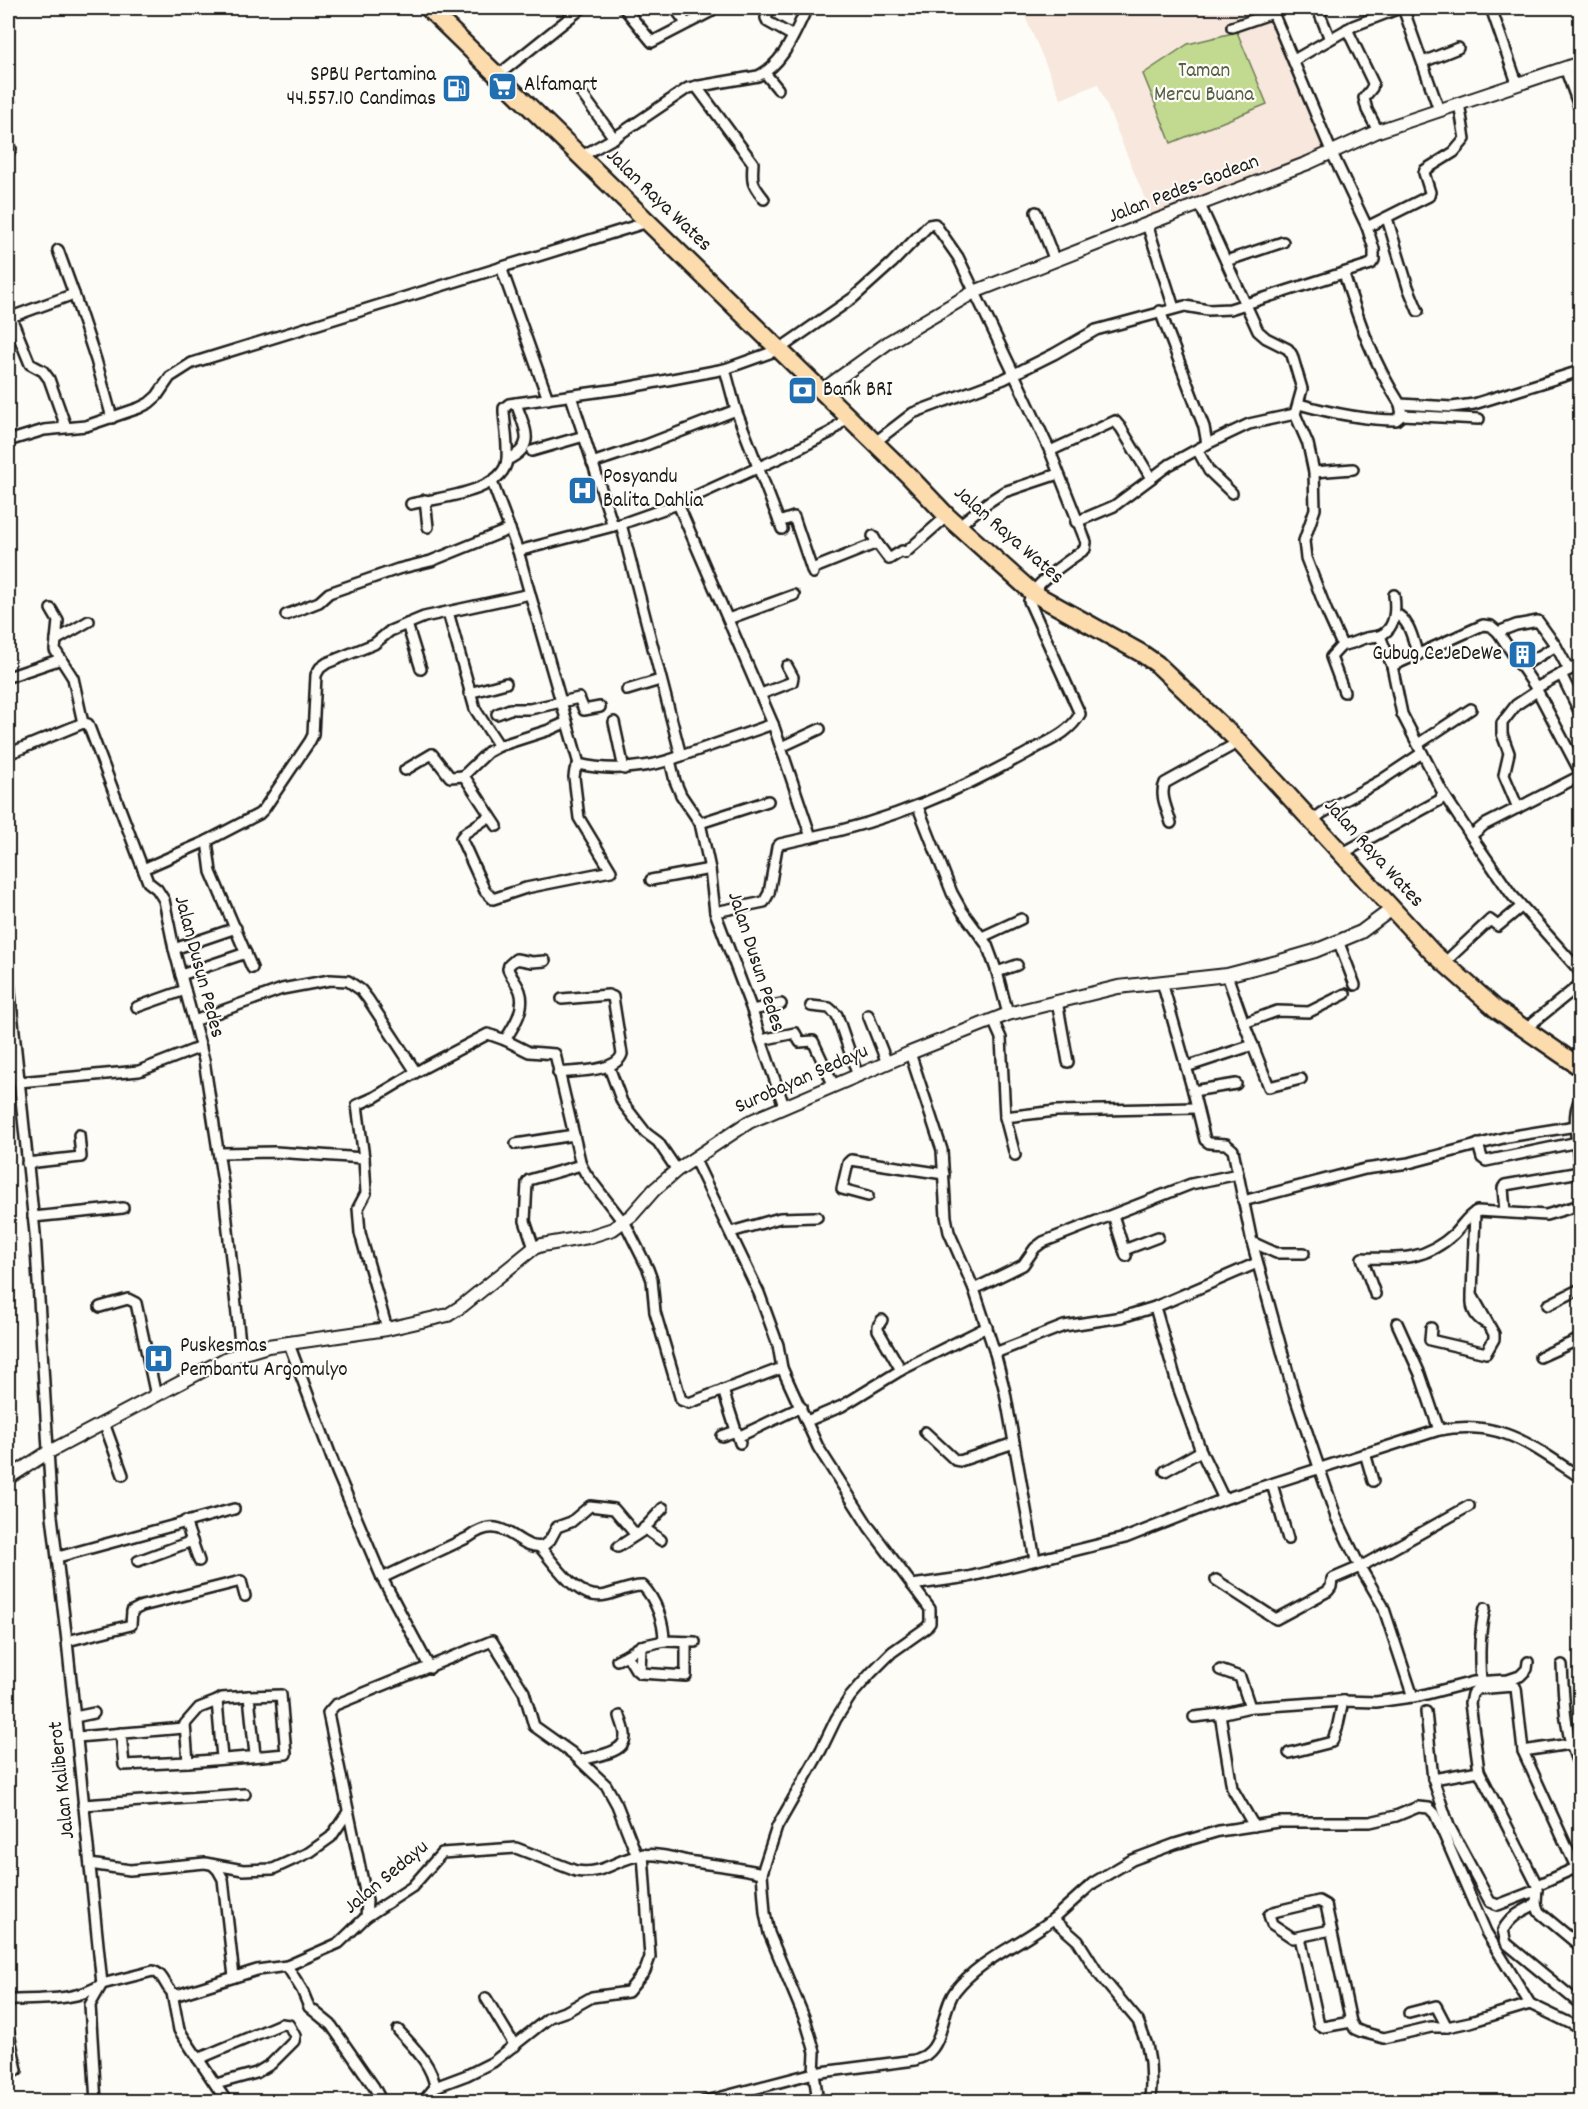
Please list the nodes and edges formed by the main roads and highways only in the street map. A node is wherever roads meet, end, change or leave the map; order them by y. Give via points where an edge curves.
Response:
1 (428, 8) edge
2 (1581, 63) edge
3 (821, 391) junction
4 (1392, 909) junction
5 (1581, 1067) edge
6 (8, 1478) edge

1 - 3 highway, Jalan Raya Wates
2 - 3 main road, Jalan Pedes-Godean via 1378,131 1332,153 974,292 889,342
3 - 4 highway, Jalan Raya Wates via 952,521 1033,593 1157,664 1239,742
4 - 5 highway, Jalan Raya Wates via 1496,1009
4 - 6 main road, Surobayan Sedayu via 1361,932 1315,951 1227,975 1118,987 1057,1000 1008,1014 910,1053 749,1122 677,1170 623,1222 605,1232 534,1248 448,1315 387,1329 241,1352 46,1453

